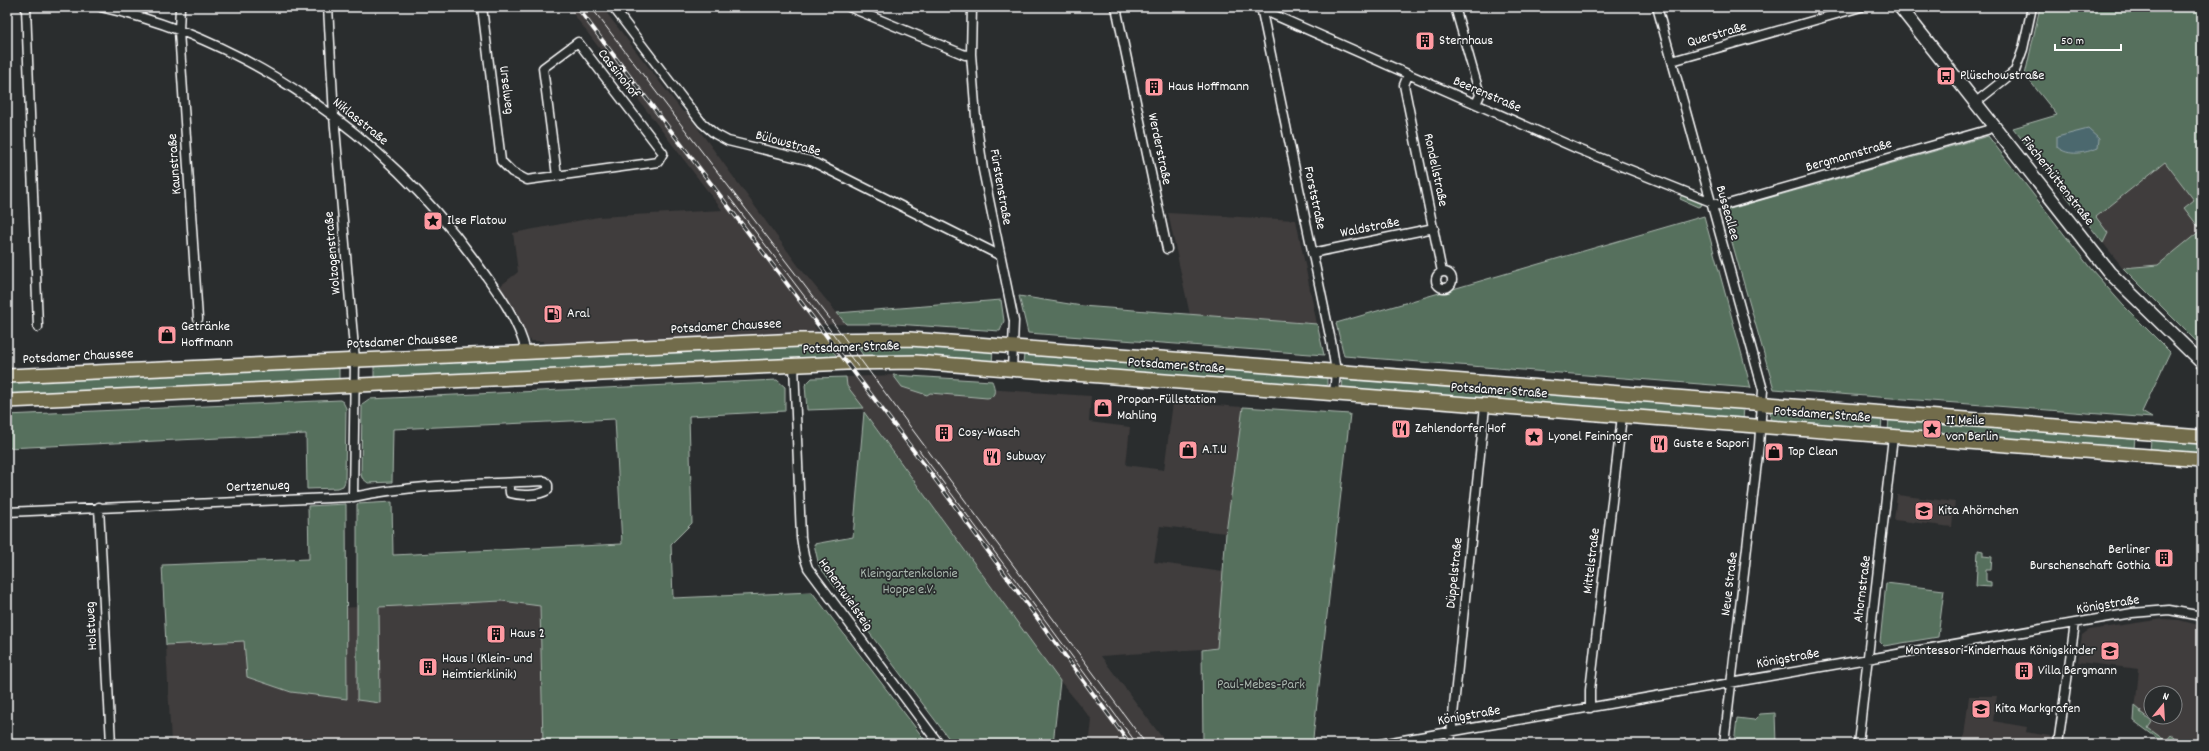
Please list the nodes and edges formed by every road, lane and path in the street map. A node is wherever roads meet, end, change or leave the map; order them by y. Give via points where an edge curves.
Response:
1 (26, 7) edge
2 (100, 7) edge
3 (180, 7) edge
4 (328, 7) edge
5 (482, 7) edge
6 (613, 7) edge
7 (849, 7) edge
8 (972, 7) edge
9 (1116, 7) edge
10 (1455, 7) edge
11 (1657, 7) edge
12 (1861, 7) edge
13 (1900, 7) edge
14 (2032, 7) edge
15 (1259, 8) edge
16 (179, 31) junction
17 (971, 54) junction
18 (1672, 61) junction
19 (1408, 75) junction
20 (1976, 102) junction
21 (1476, 104) junction
22 (334, 116) junction
23 (1994, 125) junction
24 (512, 172) joint
25 (557, 176) junction
26 (1710, 201) junction
27 (1434, 228) junction
28 (1167, 249) dead end
29 (1312, 253) junction
30 (999, 255) junction
31 (1442, 272) dead end
32 (198, 319) dead end
33 (38, 327) dead end
34 (799, 340) joint
35 (1014, 347) junction
36 (526, 352) junction
37 (355, 360) junction
38 (2202, 363) edge
39 (794, 365) junction
40 (1012, 370) junction
41 (1336, 371) junction
42 (7, 376) edge
43 (354, 386) junction
44 (1334, 394) junction
45 (7, 401) edge
46 (1762, 403) junction
47 (1486, 406) junction
48 (1622, 416) junction
49 (1760, 426) junction
50 (1893, 437) junction
51 (2202, 437) edge
52 (2202, 460) edge
53 (509, 483) dead end
54 (353, 497) junction
55 (99, 507) junction
56 (7, 512) edge
57 (2202, 616) edge
58 (2075, 623) junction
59 (1868, 659) junction
60 (1731, 683) junction
61 (1590, 708) junction
62 (1451, 732) junction
63 (112, 744) edge
64 (939, 744) edge
65 (1380, 744) edge
66 (1450, 744) edge
67 (1724, 744) edge
68 (1858, 744) edge
69 (2058, 744) edge

1 - 33 street
2 - 16 street, Niklasstraße via 127,13
3 - 16 street, Kaunstraße
4 - 22 street, Wolzogenstraße
5 - 24 street, Urselweg via 501,161
6 - 30 street, Bülowstraße via 702,123 715,134 728,141 811,161
7 - 17 street via 965,55
8 - 17 street, Fürstenstraße
9 - 28 street, Werderstraße
10 - 21 street via 1480,95
11 - 18 street, Busseallee
12 - 18 street, Querstraße
13 - 20 street, Fischerhüttenstraße
14 - 20 street via 2023,49 2015,71
15 - 19 street, Beerenstraße
15 - 29 street, Forststraße
16 - 22 street, Niklasstraße via 280,81
16 - 32 street, Kaunstraße
17 - 30 street, Fürstenstraße via 983,170
18 - 26 street, Busseallee
19 - 21 street, Beerenstraße
19 - 27 street, Rondellstraße via 1404,85
20 - 23 street, Fischerhüttenstraße
21 - 26 street, Beerenstraße via 1623,168
22 - 36 street, Niklasstraße via 414,187 456,235 504,304 523,340
22 - 37 street, Wolzogenstraße
23 - 26 street, Bergmannstraße via 1980,133 1721,206
23 - 38 street, Fischerhüttenstraße via 2109,272
24 - 25 street, Cassinohof via 527,180
25 - 25 street, Cassinohof via 658,162 663,153 578,42 543,68
26 - 46 street, Busseallee via 1762,390
27 - 29 street, Waldstraße
27 - 31 street, Rondellstraße
29 - 41 street, Forststraße
30 - 35 street, Fürstenstraße via 1014,321
34 - 35 main road, Potsdamer Straße via 910,339
34 - 36 main road, Potsdamer Chaussee
35 - 40 street, Fürstenstraße
35 - 41 main road, Potsdamer Straße
36 - 37 main road, Potsdamer Chaussee
37 - 42 main road, Potsdamer Chaussee
37 - 43 street, Wolzogenstraße
39 - 40 main road, Potsdamer Straße via 893,362
39 - 43 main road
39 - 64 street, Hohentwielsteig via 801,537 808,568
40 - 44 main road, Potsdamer Straße
41 - 44 street, Forststraße
41 - 46 main road, Potsdamer Straße
43 - 45 main road
43 - 54 street, Wolzogenstraße
44 - 47 main road, Potsdamer Straße
46 - 49 street, Busseallee
46 - 51 main road, Potsdamer Straße
47 - 48 main road, Potsdamer Straße
47 - 62 street, Düppelstraße
48 - 49 main road, Potsdamer Straße
48 - 61 street, Mittelstraße
49 - 50 main road, Potsdamer Straße
49 - 60 street, Neue Straße
50 - 52 main road, Potsdamer Straße
50 - 59 street, Ahornstraße
53 - 54 street, Oertzenweg via 392,489
54 - 55 street, Oertzenweg
55 - 56 street, Oertzenweg
55 - 63 street, Holstweg
57 - 58 street, Königstraße via 2190,612 2154,611
58 - 59 street, Königstraße
58 - 69 street
59 - 60 street, Königstraße
59 - 68 street, Ahornstraße
60 - 61 street, Königstraße
60 - 67 street, Neue Straße
61 - 62 street, Königstraße
62 - 65 street, Königstraße
62 - 66 street, Düppelstraße

